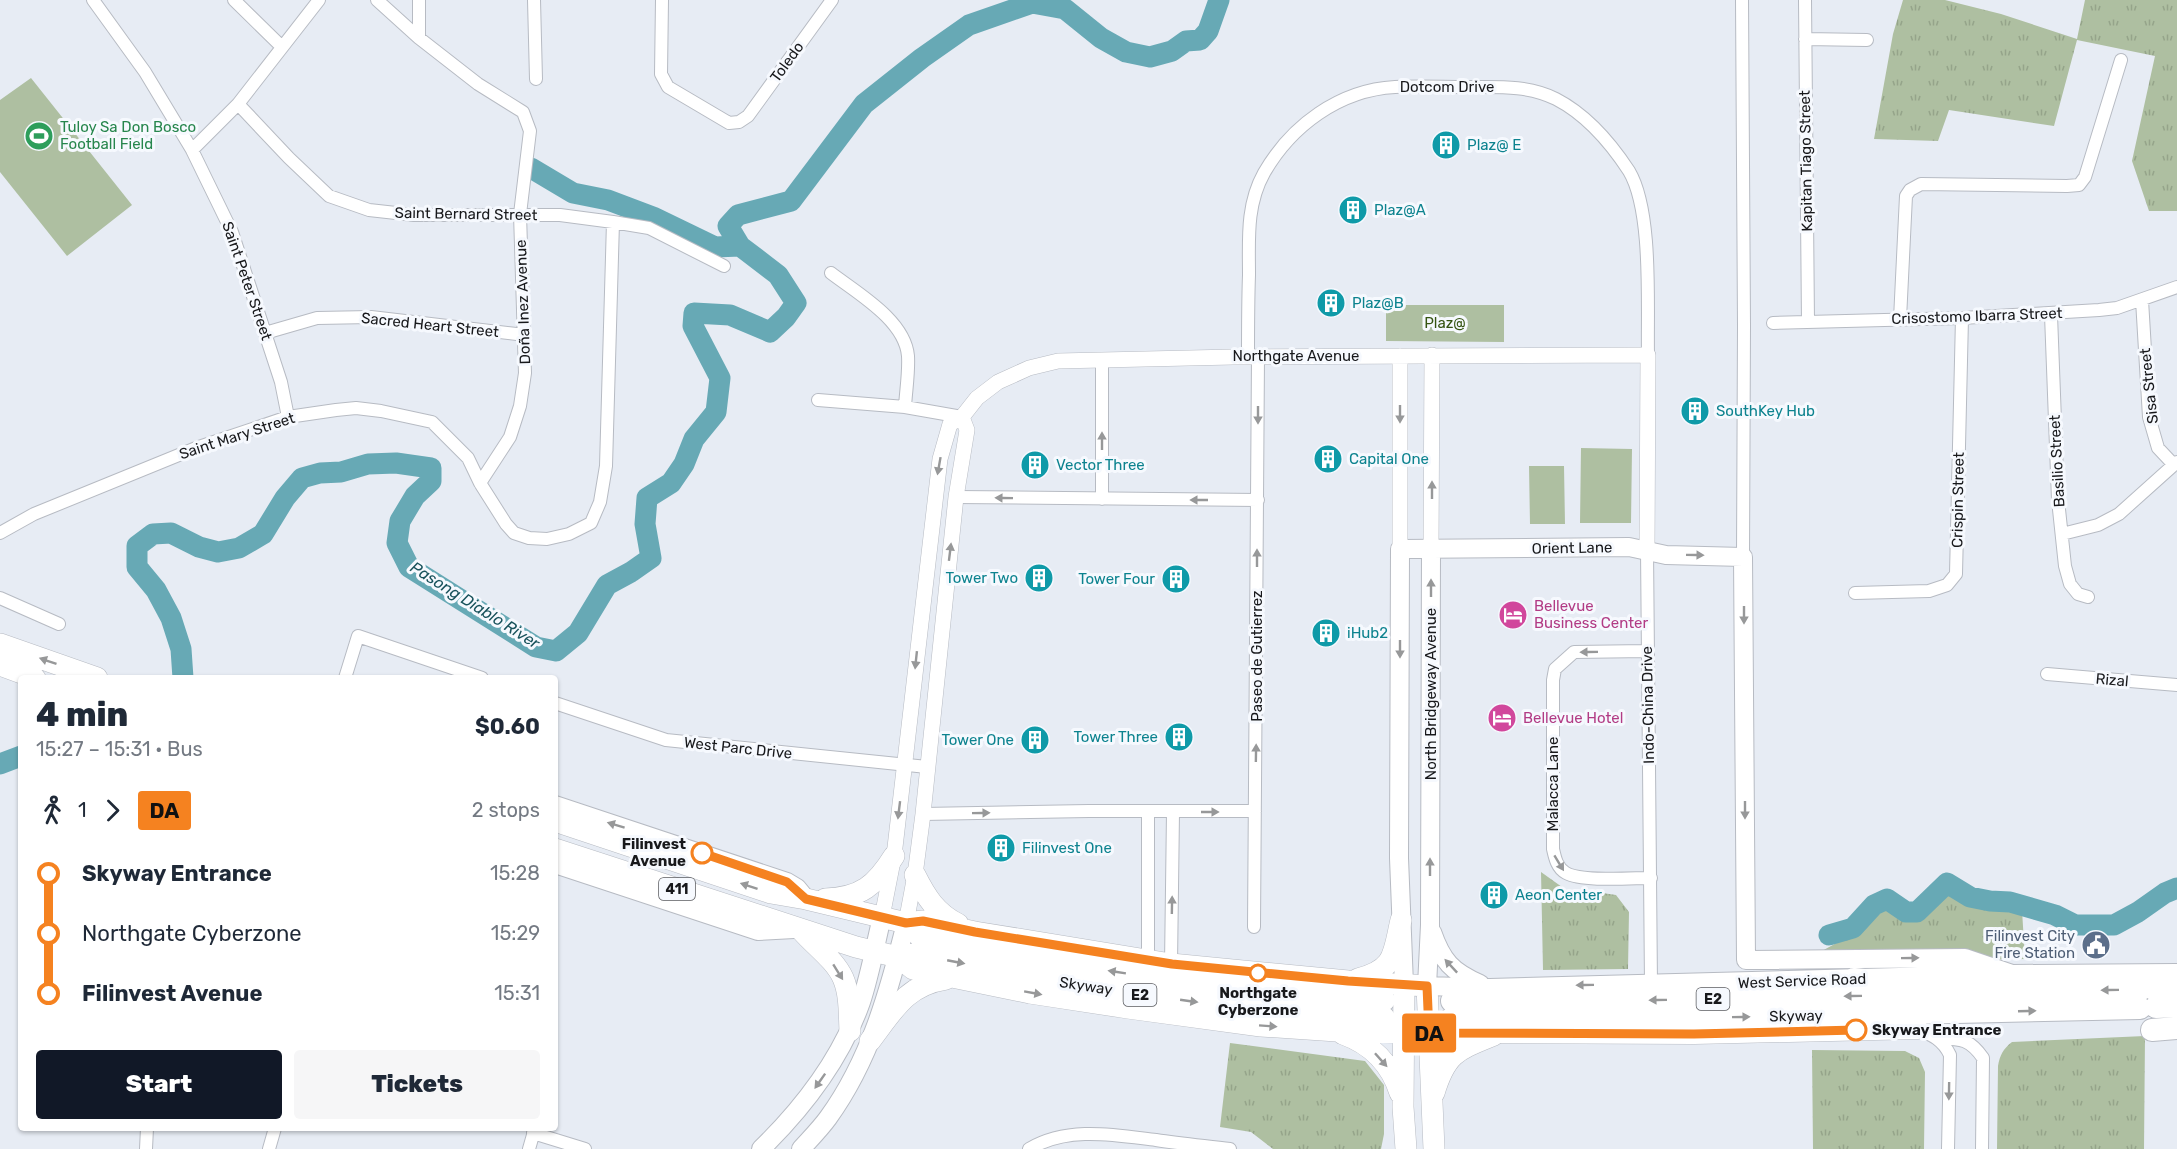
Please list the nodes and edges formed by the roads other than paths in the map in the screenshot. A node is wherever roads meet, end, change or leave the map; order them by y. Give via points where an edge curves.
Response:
1 (93, 0) edge
2 (234, 0) edge
3 (319, 0) edge
4 (377, 0) edge
5 (419, 0) edge
6 (534, 0) edge
7 (662, 0) edge
8 (832, 0) edge
9 (1742, 0) edge
10 (1805, 0) edge
11 (419, 38) junction
12 (1805, 39) junction
13 (1867, 40) dead end
14 (282, 47) junction
15 (2121, 60) dead end
16 (536, 79) dead end
17 (238, 104) junction
18 (192, 150) junction
19 (520, 214) junction
20 (613, 222) junction
21 (724, 266) dead end
22 (831, 273) dead end
23 (2177, 287) edge
24 (2142, 300) junction
25 (2051, 315) junction
26 (1962, 318) junction
27 (1900, 319) junction
28 (1808, 322) junction
29 (1773, 323) dead end
30 (265, 333) junction
31 (525, 335) junction
32 (1648, 355) junction
33 (1400, 356) junction
34 (1432, 356) junction
35 (1253, 357) junction
36 (1102, 360) junction
37 (818, 400) dead end
38 (905, 407) junction
39 (288, 417) junction
40 (962, 417) junction
41 (2175, 464) edge
42 (480, 483) junction
43 (956, 497) junction
44 (1102, 499) junction
45 (1258, 500) junction
46 (0, 533) edge
47 (2062, 534) junction
48 (1400, 549) junction
49 (1431, 549) junction
50 (1647, 550) junction
51 (1743, 556) junction
52 (1855, 593) dead end
53 (2088, 597) dead end
54 (0, 598) edge
55 (59, 624) dead end
56 (0, 644) edge
57 (1647, 651) junction
58 (0, 665) edge
59 (2047, 674) dead end
60 (27, 675) edge
61 (88, 675) edge
62 (346, 675) edge
63 (473, 675) edge
64 (2177, 685) edge
65 (558, 704) edge
66 (904, 764) junction
67 (927, 767) junction
68 (558, 806) edge
69 (1255, 811) junction
70 (1148, 812) junction
71 (1173, 812) junction
72 (923, 814) junction
73 (558, 822) edge
74 (558, 850) edge
75 (894, 856) junction
76 (558, 865) edge
77 (915, 875) junction
78 (1651, 879) junction
79 (806, 899) junction
80 (882, 917) junction
81 (1401, 920) junction
82 (906, 923) junction
83 (1430, 925) junction
84 (1254, 927) dead end
85 (800, 929) junction
86 (975, 932) junction
87 (874, 951) junction
88 (898, 957) junction
89 (1148, 960) junction
90 (1746, 960) junction
91 (1172, 964) junction
92 (2012, 974) junction
93 (2177, 974) edge
94 (1854, 979) junction
95 (963, 980) junction
96 (1348, 981) junction
97 (1746, 982) junction
98 (1651, 984) junction
99 (1404, 985) junction
100 (1427, 986) junction
101 (1490, 988) junction
102 (2160, 997) edge
103 (1972, 1003) junction
104 (1452, 1010) dead end
105 (2177, 1028) edge
106 (2152, 1030) dead end
107 (849, 1031) junction
108 (1337, 1031) junction
109 (1403, 1033) junction
110 (1429, 1033) junction
111 (1928, 1034) junction
112 (1494, 1035) junction
113 (870, 1041) junction
114 (1431, 1105) junction
115 (1403, 1107) junction
116 (147, 1131) edge
117 (274, 1131) edge
118 (534, 1131) edge
119 (146, 1149) edge
120 (269, 1149) edge
121 (529, 1149) edge
122 (585, 1149) edge
123 (761, 1149) edge
124 (801, 1149) edge
125 (1029, 1149) edge
126 (1230, 1149) edge
127 (1406, 1149) edge
128 (1434, 1149) edge
129 (1948, 1149) edge
130 (1982, 1149) edge

1 - 18 street, Saint Peter Street via 146,72
2 - 14 street
3 - 14 street
4 - 11 street
5 - 11 street
6 - 16 street
7 - 8 street, Toledo via 664,81 729,123 748,116
9 - 51 street
10 - 12 street, Kapitan Tiago Street
11 - 19 street, Doña Inez Avenue via 478,84 523,112 531,131
12 - 13 street
12 - 28 street, Kapitan Tiago Street
14 - 17 street
15 - 27 street via 2085,177 2079,185 1922,184 1910,190 1906,196
17 - 18 street
17 - 19 street, Saint Bernard Street via 329,196 369,210 414,215
18 - 30 street, Saint Peter Street via 232,232
19 - 20 street, Saint Bernard Street
19 - 31 street, Doña Inez Avenue
20 - 21 street, Saint Bernard Street via 649,228
20 - 42 street, Saint Mary Street via 606,466 600,502 591,523 547,539 514,533
22 - 38 street via 899,330 908,357
23 - 24 street, Crisostomo Ibarra Street
24 - 25 street, Crisostomo Ibarra Street via 2117,308
24 - 41 street, Sisa Street via 2149,417 2158,448
25 - 26 street, Crisostomo Ibarra Street
25 - 47 street, Basilio Street
26 - 27 street, Crisostomo Ibarra Street
26 - 52 street, Crispin Street via 1956,574 1947,585 1929,591
27 - 28 street, Crisostomo Ibarra Street
28 - 29 street, Crisostomo Ibarra Street
30 - 31 street, Sacred Heart Street via 317,318 371,317
30 - 39 street, Saint Peter Street
31 - 42 street, Doña Inez Avenue via 520,406 510,437
32 - 34 street, Northgate Avenue
32 - 35 street, Dotcom Drive via 1644,215 1630,173 1599,130 1555,98 1525,88 1393,87 1357,93 1319,112 1298,129 1264,174 1254,195 1249,227
32 - 50 street, Indo-China Drive
33 - 34 street, Northgate Avenue
33 - 35 street, Northgate Avenue
33 -> 48 street, North Bridgeway Avenue
49 -> 34 street, North Bridgeway Avenue
35 - 36 street, Northgate Avenue
35 -> 45 street, Paseo de Gutierrez
36 - 40 street, Northgate Avenue via 1058,361 1029,368 998,382 977,398
44 -> 36 street
37 - 38 street
38 - 40 street
39 - 42 street, Saint Mary Street via 356,408 432,422 468,458
39 - 46 street, Saint Mary Street via 196,448 34,514
40 - 43 street via 968,429
40 -> 66 street via 950,424 934,494
41 - 47 street via 2119,514 2098,525
44 -> 43 street
67 -> 43 street
45 -> 44 street
69 -> 45 street, Paseo de Gutierrez
47 - 53 street, Basilio Street via 2070,584 2078,594
48 - 49 main road, Orient Lane
48 -> 81 main road, North Bridgeway Avenue
49 - 50 main road, Orient Lane
83 -> 49 main road, North Bridgeway Avenue
50 -> 51 main road, Orient Lane via 1666,555
50 - 57 street, Indo-China Drive
51 -> 90 main road
54 - 55 street
61 -> 56 highway
57 - 78 street, Indo-China Drive
57 -> 78 street, Malacca Lane via 1574,652 1555,669 1553,849 1564,872 1576,877
58 - 60 highway
59 - 64 street, Rizal
62 - 63 street via 358,636
65 - 66 street, West Parc Drive via 666,740
66 - 67 street, West Parc Drive
66 -> 75 street
67 - 72 street
79 -> 68 main road, 411 via 787,882
71 -> 69 street
69 - 84 street, Paseo de Gutierrez
70 - 71 street
72 -> 70 street
70 - 89 street
91 -> 71 street
72 - 77 street
79 -> 73 highway, 411 via 771,893
74 - 85 highway, 411
75 - 79 highway via 868,888 847,896
75 - 80 street
76 - 85 main road, 411 via 758,931
77 - 82 street
77 - 86 highway via 942,915
78 - 98 street, Indo-China Drive
79 - 80 highway, 411
80 - 82 highway, 411
80 - 87 main road
81 - 96 highway via 1392,957 1385,968
81 - 99 main road, North Bridgeway Avenue
82 - 86 highway, 411 via 923,921
82 - 88 main road
88 -> 82 highway, Skyway / E2 via 916,954 1222,1006 1384,1009 1314,996 1127,974 920,936
83 - 100 main road, North Bridgeway Avenue
101 -> 83 main road via 1450,967 1438,950
85 - 87 highway, 411
85 -> 107 highway via 843,977
86 - 89 highway, 411
87 - 88 highway, 411
87 - 107 main road
88 - 95 highway, 411 via 913,969
88 - 113 main road
89 - 91 highway, 411
90 -> 92 main road via 1965,958
90 - 97 street
91 - 96 highway, 411
92 - 93 main road, West Service Road
92 - 94 main road, West Service Road
94 -> 97 main road, West Service Road
94 - 103 highway via 1943,983
95 -> 108 highway, 411 via 1218,1022
95 - 113 highway via 921,985 894,1009
96 - 99 highway, 411
97 -> 98 main road, West Service Road
98 -> 101 main road, West Service Road
99 - 100 highway, 411
99 - 109 highway, North Bridgeway Avenue
100 - 101 main road, West Service Road
100 - 110 highway, North Bridgeway Avenue
102 - 103 highway, Skyway / E2
103 - 104 highway, Skyway / E2 via 1592,1020
103 - 111 highway, E2
105 - 106 highway
107 -> 123 main road via 820,1082
108 - 109 highway, 411
108 -> 115 highway via 1384,1060 1398,1086
109 - 110 highway, 411
109 - 115 highway, North Bridgeway Avenue
110 - 112 main road
110 - 114 highway, North Bridgeway Avenue
111 - 112 main road
111 -> 129 street via 1943,1043 1950,1055
111 - 130 street via 1961,1039 1974,1046 1983,1058
112 - 114 highway via 1451,1056 1438,1079
113 - 124 main road via 846,1090
114 - 128 highway, North Bridgeway Avenue
115 - 127 highway
116 - 119 street
117 - 120 street
118 - 121 street
118 - 122 street
125 - 126 street via 1064,1136 1096,1133

